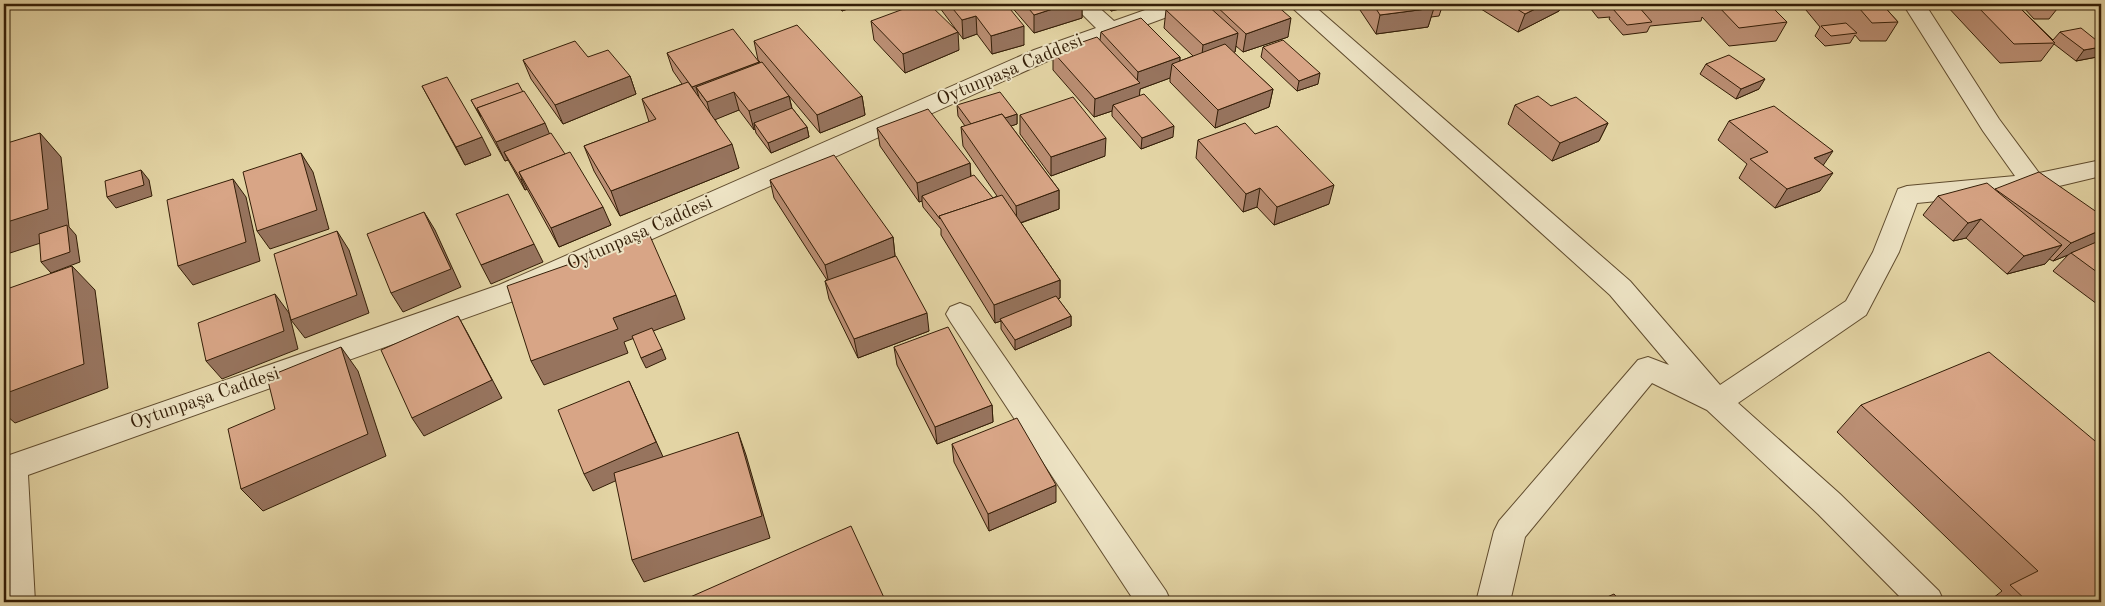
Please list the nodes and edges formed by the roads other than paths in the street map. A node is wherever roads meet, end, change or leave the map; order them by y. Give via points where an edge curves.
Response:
1 (1084, 4) edge
2 (1182, 4) edge
3 (1299, 4) edge
4 (1914, 4) edge
5 (1111, 30) junction
6 (2101, 168) edge
7 (2034, 183) junction
8 (2101, 232) edge
9 (960, 314) dead end
10 (1717, 402) junction
11 (8, 469) edge
12 (18, 602) edge
13 (1154, 602) edge
14 (1492, 602) edge
15 (1927, 602) edge

1 - 5 street
2 - 5 street, Oytunpaşa Caddesi
3 - 10 street via 1620,288
4 - 7 street via 1991,125
5 - 11 street, Oytunpaşa Caddesi via 1042,55 509,292
6 - 7 street
7 - 8 street
7 - 10 street via 1907,195 1886,252 1856,308
9 - 13 street
10 - 14 street via 1648,368 1510,531
10 - 15 street via 1829,504
11 - 12 street

